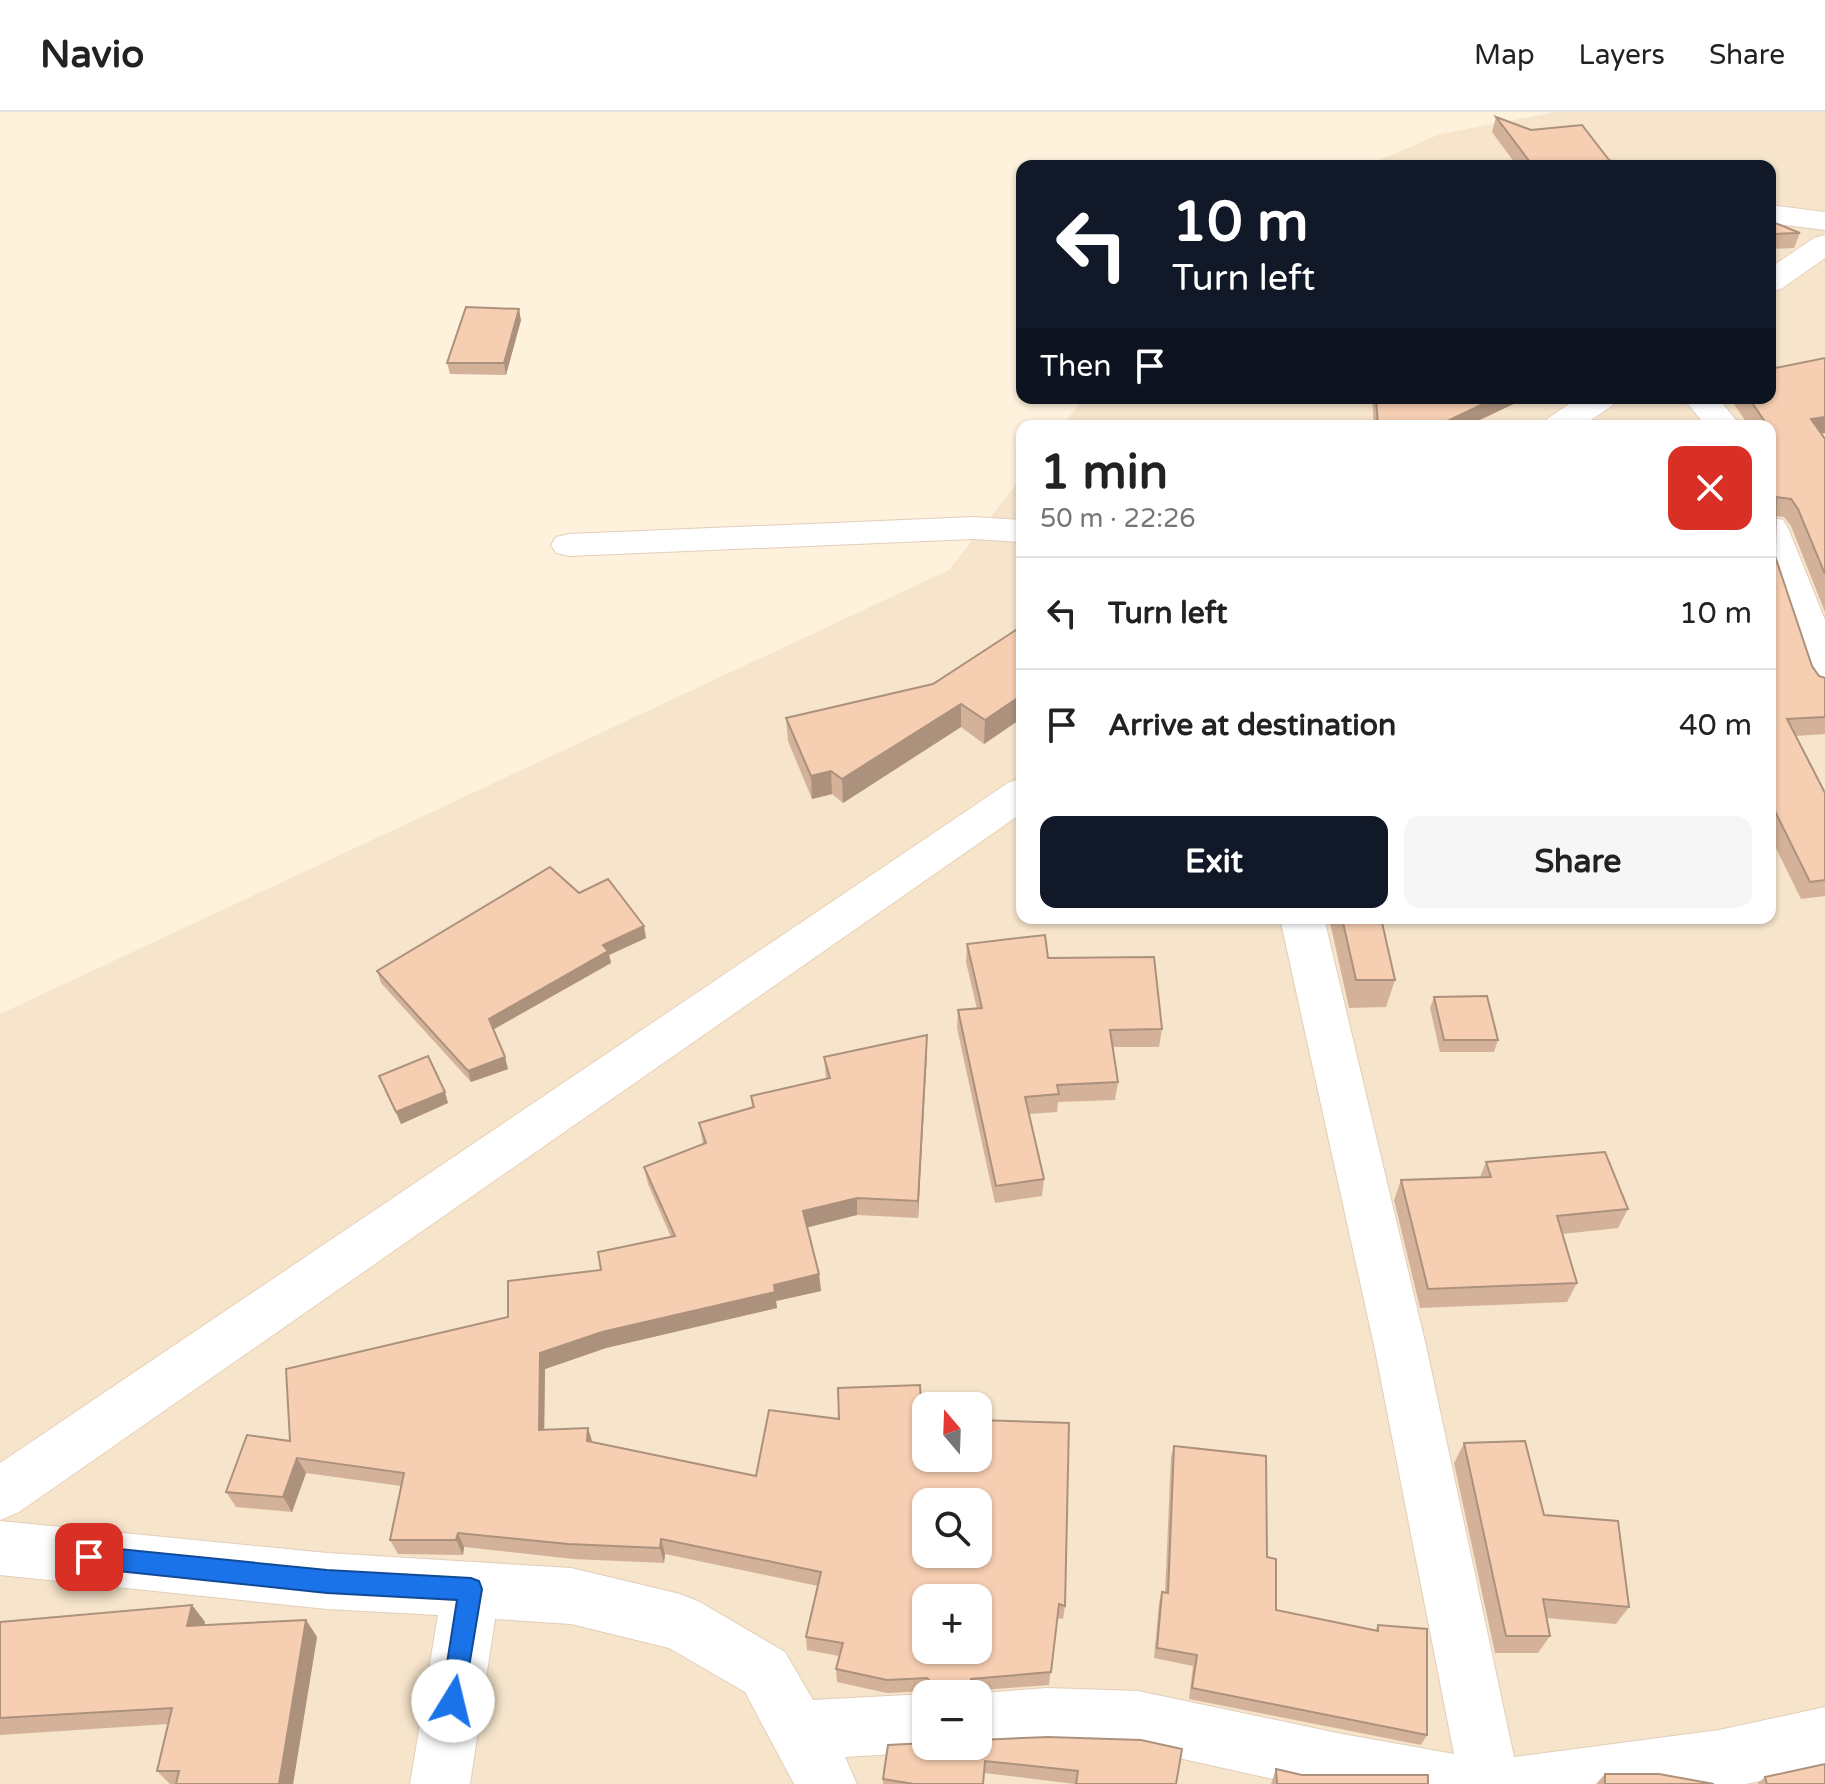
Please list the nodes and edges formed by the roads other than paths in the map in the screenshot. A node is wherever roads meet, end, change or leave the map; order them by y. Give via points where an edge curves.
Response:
1 (1776, 215) edge
2 (1825, 221) edge
3 (1825, 244) edge
4 (1776, 278) edge
5 (1592, 404) edge
6 (1705, 404) edge
7 (1568, 420) edge
8 (1719, 420) edge
9 (1016, 531) edge
10 (1776, 543) edge
11 (569, 545) dead end
12 (1825, 682) edge
13 (1016, 797) edge
14 (1303, 924) edge
15 (0, 1494) edge
16 (0, 1548) edge
17 (471, 1589) junction
18 (992, 1720) edge
19 (912, 1724) edge
20 (797, 1730) junction
21 (1825, 1737) edge
22 (440, 1784) edge
23 (827, 1784) edge
24 (1454, 1784) edge
25 (1490, 1784) edge
26 (1521, 1784) edge

1 - 2 street
3 - 4 street
5 - 7 street
6 - 8 street
9 - 11 street via 973,528
10 - 12 street
13 - 15 street
14 - 25 street
16 - 17 street via 327,1581
17 - 20 street via 571,1596 680,1622 765,1672
17 - 22 street
18 - 24 street via 1138,1720
19 - 20 street
20 - 23 street
21 - 26 street via 1719,1760

